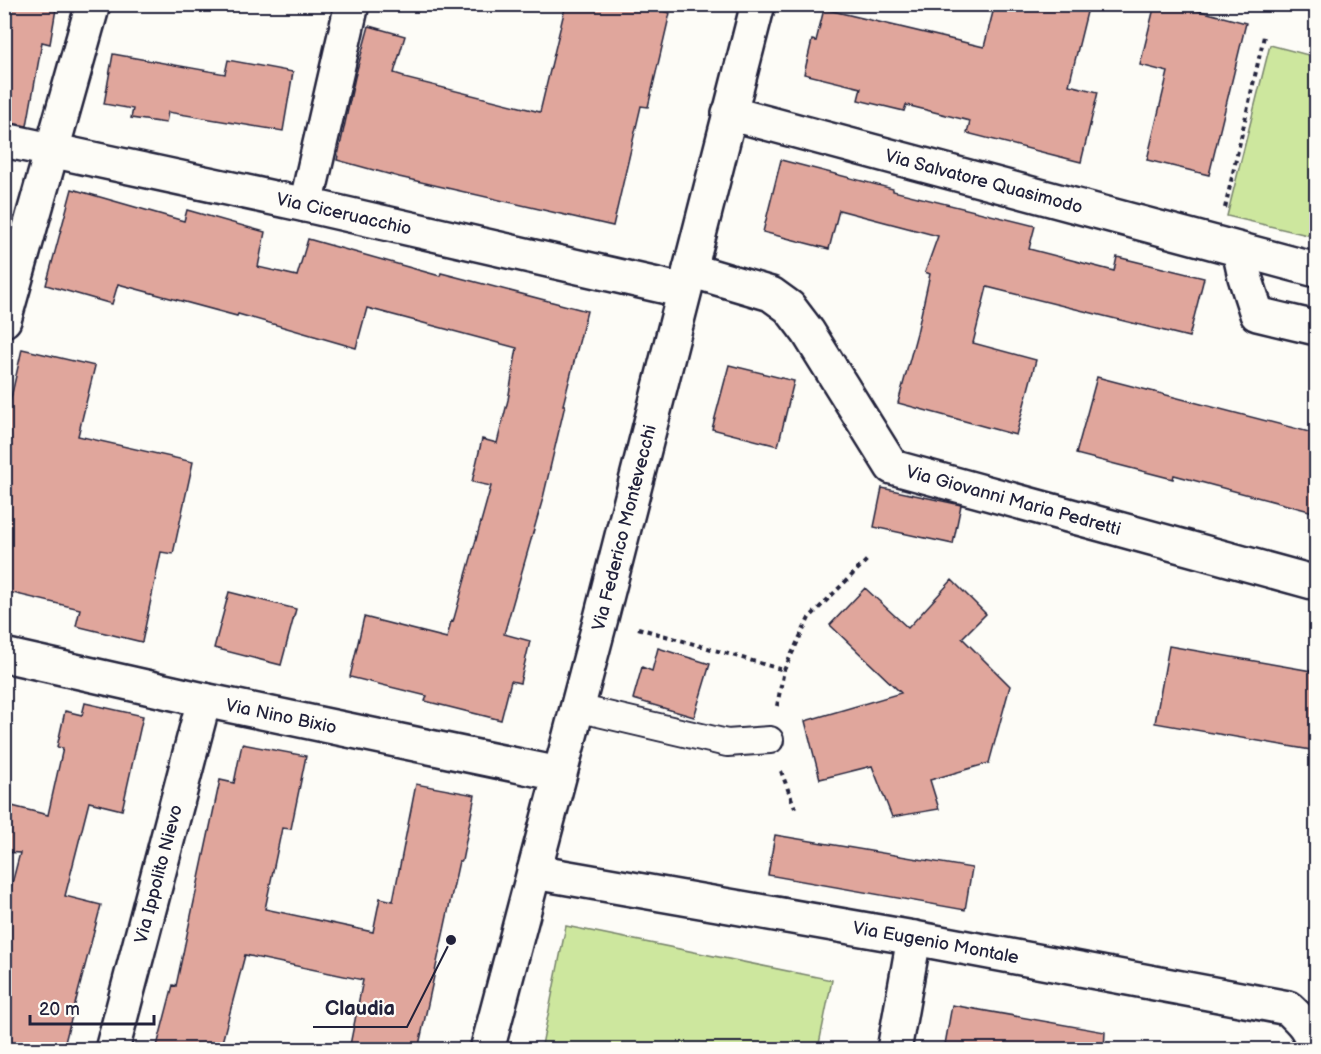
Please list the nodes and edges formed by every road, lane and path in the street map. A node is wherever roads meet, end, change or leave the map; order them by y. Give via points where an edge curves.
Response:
1 (93, 4) edge
2 (352, 4) edge
3 (758, 4) edge
4 (1264, 36) dead end
5 (729, 113) junction
6 (4, 140) edge
7 (54, 150) junction
8 (306, 205) junction
9 (1224, 209) dead end
10 (1239, 249) junction
11 (1317, 270) edge
12 (687, 281) junction
13 (4, 320) edge
14 (1317, 328) edge
15 (869, 558) dead end
16 (1317, 583) edge
17 (634, 627) dead end
18 (4, 655) edge
19 (784, 670) junction
20 (204, 700) junction
21 (577, 708) junction
22 (770, 740) junction
23 (558, 774) junction
24 (795, 808) dead end
25 (534, 872) junction
26 (914, 938) junction
27 (112, 1050) edge
28 (487, 1050) edge
29 (894, 1050) edge
30 (1314, 1050) edge

1 - 7 street
2 - 8 street
3 - 5 street, Via Federico Montevecchi
4 - 9 path
5 - 10 street, Via Salvatore Quasimodo
5 - 12 street, Via Federico Montevecchi
6 - 7 street, Via Ciceruacchio
7 - 8 street, Via Ciceruacchio
7 - 13 street
8 - 12 street, Via Ciceruacchio
10 - 11 street, Via Salvatore Quasimodo
10 - 14 street via 1257,314
12 - 16 street, Via Giovanni Maria Pedretti via 771,294 789,307 892,467
12 - 21 street, Via Federico Montevecchi
15 - 19 path via 809,618
17 - 19 path
18 - 20 street, Via Nino Bixio
19 - 22 path
20 - 23 street, Via Nino Bixio
20 - 27 street, Via Ippolito Nievo
21 - 22 lane via 727,743
21 - 23 street, Via Federico Montevecchi
22 - 24 path
23 - 25 street, Via Federico Montevecchi
25 - 26 street, Via Eugenio Montale
25 - 28 street, Via Federico Montevecchi
26 - 29 street
26 - 30 street, Via Eugenio Montale via 1287,1008 1303,1022 1313,1038

